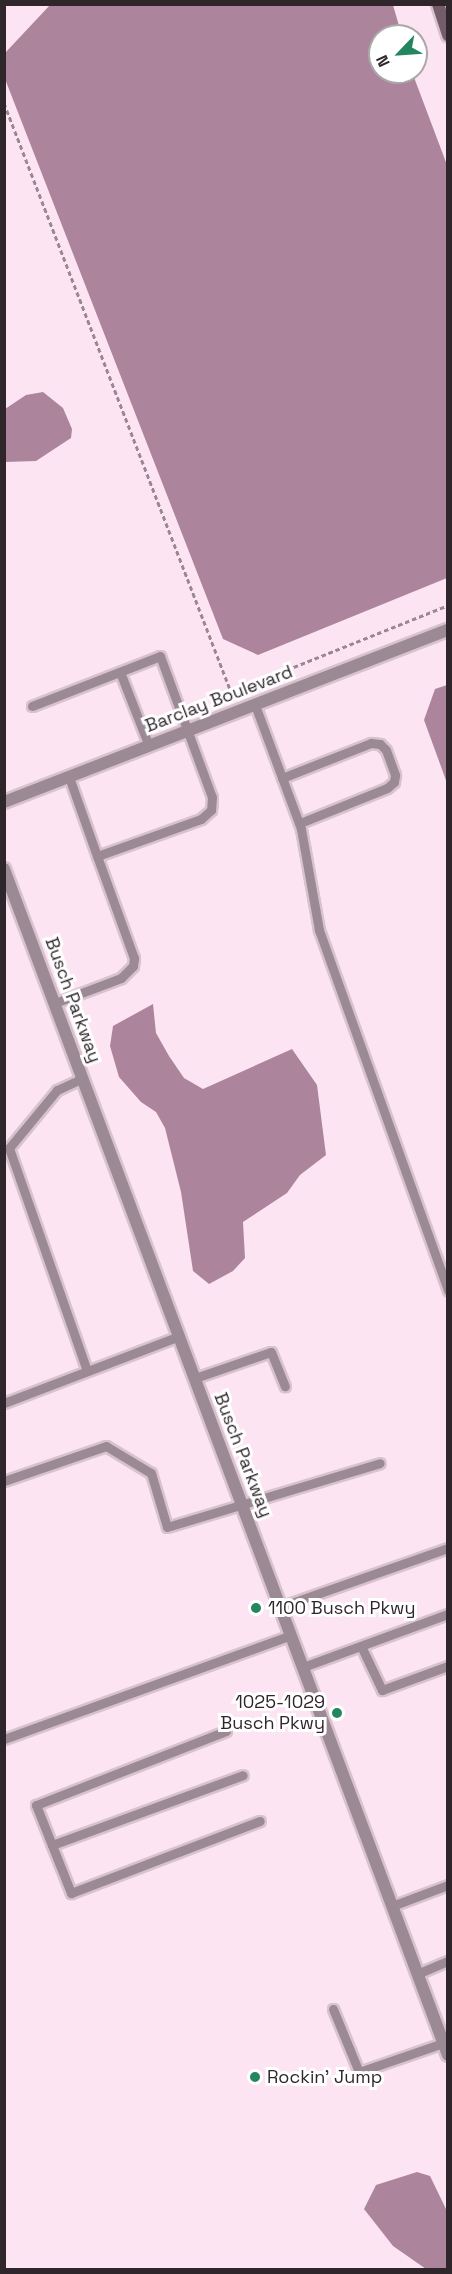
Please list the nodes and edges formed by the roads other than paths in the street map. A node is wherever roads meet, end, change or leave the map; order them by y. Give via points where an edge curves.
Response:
1 (438, 4) edge
2 (447, 35) edge
3 (447, 630) edge
4 (120, 672) junction
5 (255, 705) junction
6 (32, 706) dead end
7 (188, 731) junction
8 (149, 746) junction
9 (69, 777) junction
10 (282, 778) junction
11 (4, 802) edge
12 (300, 823) junction
13 (98, 856) junction
14 (4, 869) edge
15 (55, 1003) junction
16 (83, 1078) junction
17 (4, 1137) edge
18 (9, 1148) junction
19 (447, 1291) edge
20 (179, 1336) junction
21 (87, 1371) junction
22 (195, 1378) junction
23 (285, 1386) dead end
24 (4, 1403) edge
25 (380, 1463) dead end
26 (4, 1481) edge
27 (242, 1503) junction
28 (447, 1548) edge
29 (280, 1607) junction
30 (447, 1614) edge
31 (291, 1635) junction
32 (361, 1646) junction
33 (447, 1666) edge
34 (303, 1667) junction
35 (226, 1731) dead end
36 (4, 1739) edge
37 (243, 1775) dead end
38 (260, 1821) dead end
39 (52, 1845) junction
40 (447, 1885) edge
41 (392, 1906) junction
42 (447, 1961) edge
43 (417, 1974) junction
44 (333, 2009) dead end
45 (445, 2049) edge

1 - 2 main road
3 - 5 street, Barclay Boulevard
4 - 6 lane
4 - 7 lane via 160,656
4 - 8 lane
5 - 7 street, Barclay Boulevard
5 - 10 lane
7 - 8 street, Barclay Boulevard
7 - 13 lane via 212,797 210,810 201,819
8 - 9 street, Barclay Boulevard
9 - 11 street, Barclay Boulevard
9 - 13 lane
10 - 12 lane
10 - 12 lane via 371,743 386,750 394,783
12 - 19 lane via 319,930
13 - 15 lane via 134,958 133,966 121,978
14 - 15 street, Busch Parkway
15 - 16 street, Busch Parkway
16 - 18 lane via 57,1090
16 - 20 street, Busch Parkway
17 - 18 lane
18 - 21 lane
20 - 21 lane
20 - 22 street, Busch Parkway
21 - 24 lane
22 - 23 lane via 272,1352
22 - 27 street, Busch Parkway
25 - 27 lane
26 - 27 lane via 106,1446 151,1473 167,1527
27 - 29 street, Busch Parkway
28 - 29 lane
29 - 31 street, Busch Parkway
30 - 32 lane
31 - 34 street, Busch Parkway
31 - 36 lane
32 - 33 lane via 382,1690
32 - 34 lane
34 - 41 street, Busch Parkway
35 - 39 lane via 36,1805
37 - 39 lane
38 - 39 lane via 70,1893
40 - 41 lane
41 - 43 street, Busch Parkway
42 - 43 lane
43 - 45 street, Busch Parkway
44 - 45 lane via 359,2072

